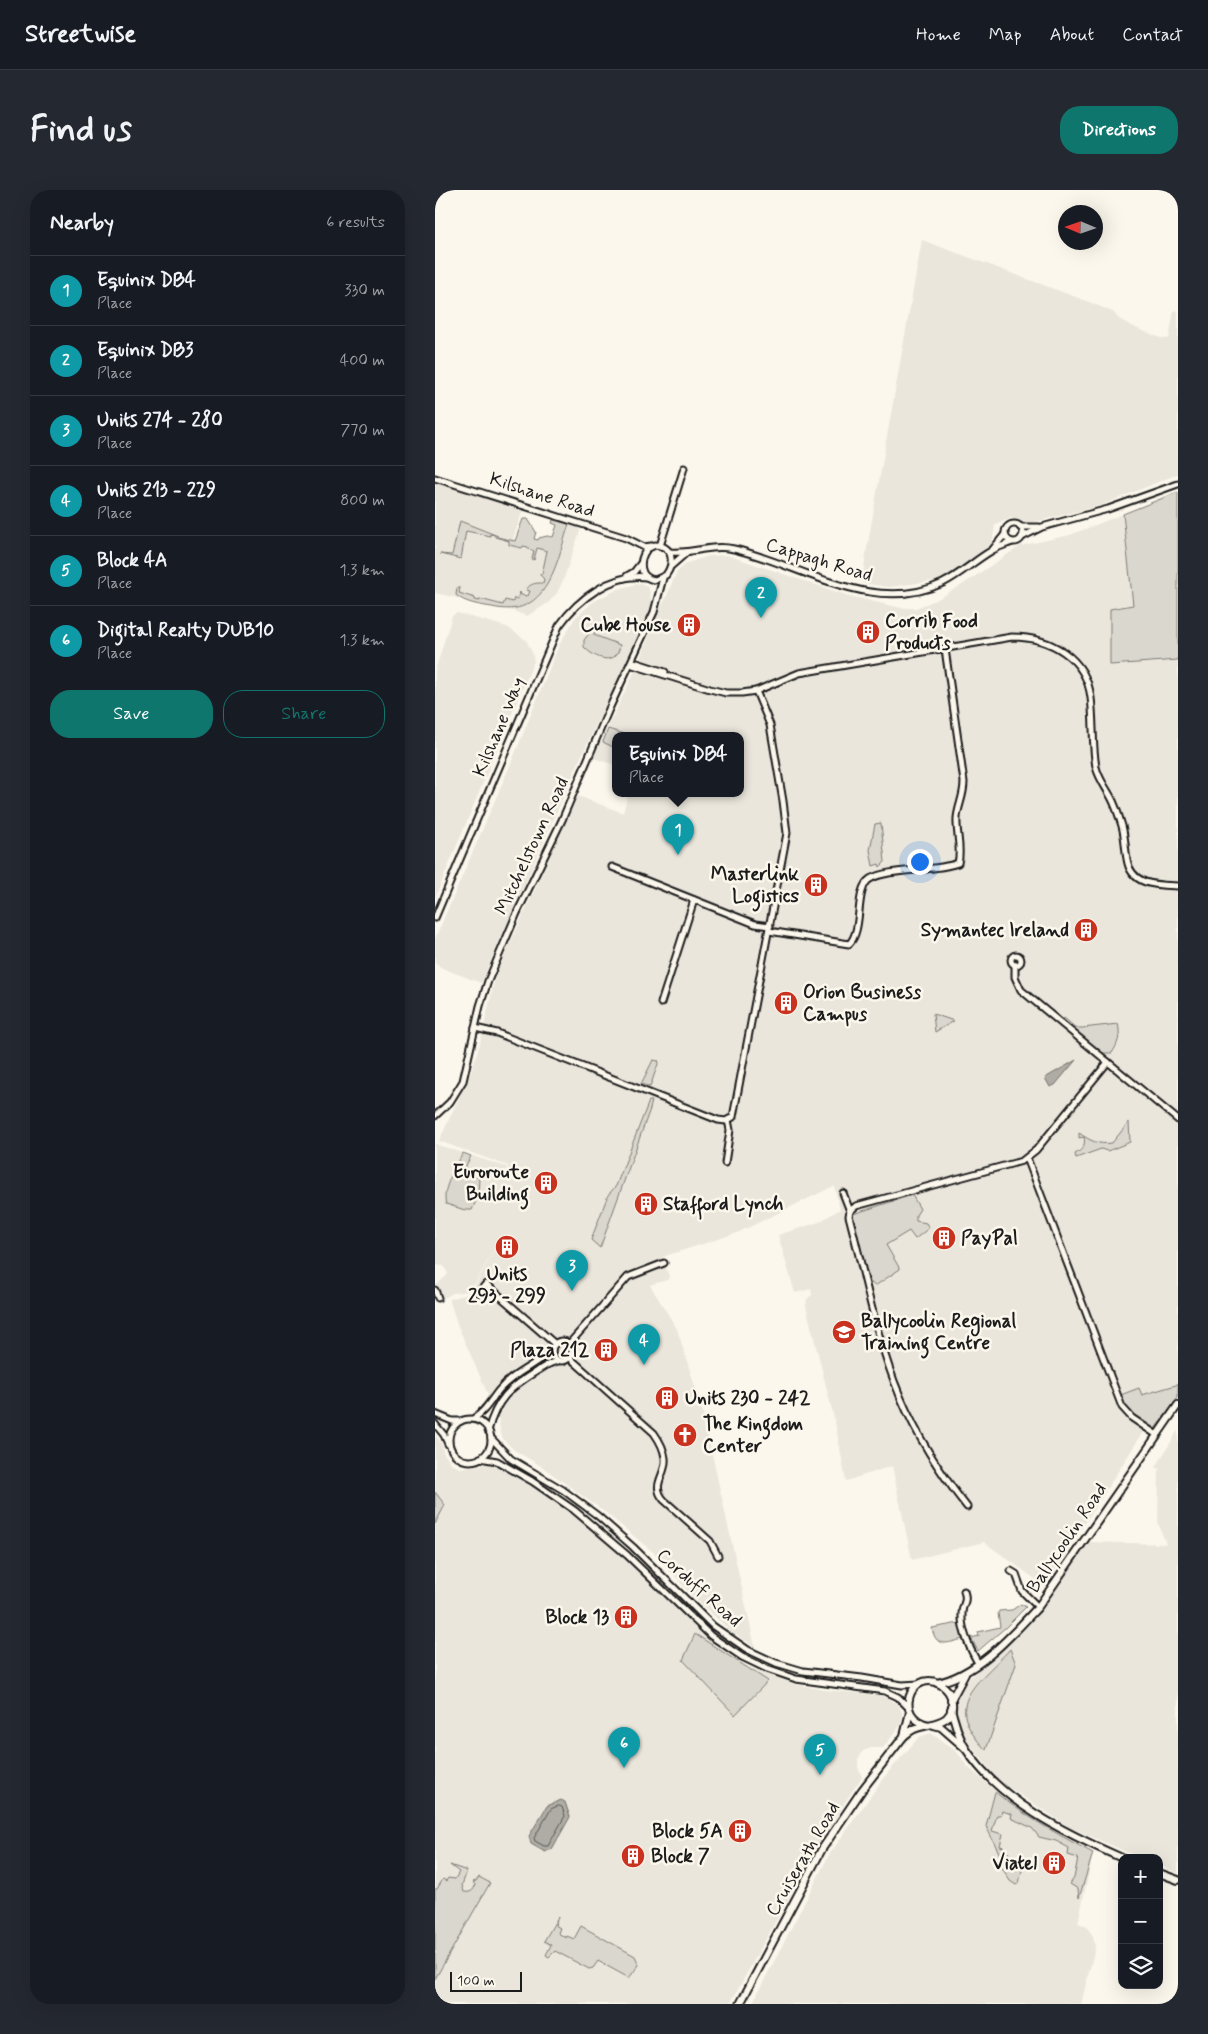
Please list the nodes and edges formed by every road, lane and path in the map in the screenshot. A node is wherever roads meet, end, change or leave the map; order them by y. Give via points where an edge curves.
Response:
1 (685, 468) dead end
2 (435, 478) edge
3 (1178, 484) edge
4 (1020, 527) junction
5 (1041, 527) junction
6 (1005, 534) junction
7 (1022, 537) junction
8 (1012, 542) junction
9 (638, 544) junction
10 (651, 546) junction
11 (660, 546) junction
12 (992, 550) junction
13 (670, 552) junction
14 (687, 552) junction
15 (643, 554) junction
16 (641, 563) junction
17 (671, 566) junction
18 (625, 578) junction
19 (649, 578) junction
20 (663, 578) junction
21 (658, 594) junction
22 (945, 649) junction
23 (631, 663) junction
24 (756, 690) junction
25 (612, 867) dead end
26 (1178, 886) edge
27 (694, 900) junction
28 (435, 918) edge
29 (769, 928) junction
30 (1015, 966) dead end
31 (661, 1003) dead end
32 (475, 1028) junction
33 (1108, 1062) junction
34 (437, 1113) edge
35 (728, 1120) junction
36 (1178, 1120) edge
37 (1027, 1158) junction
38 (725, 1163) dead end
39 (843, 1193) dead end
40 (850, 1211) junction
41 (664, 1263) dead end
42 (435, 1290) edge
43 (478, 1293) dead end
44 (438, 1298) dead end
45 (569, 1344) junction
46 (554, 1347) junction
47 (570, 1358) junction
48 (558, 1361) junction
49 (1178, 1405) edge
50 (435, 1414) edge
51 (472, 1419) junction
52 (462, 1420) junction
53 (435, 1424) edge
54 (489, 1431) junction
55 (1157, 1435) junction
56 (491, 1438) junction
57 (449, 1446) junction
58 (480, 1458) junction
59 (967, 1507) dead end
60 (718, 1556) dead end
61 (1011, 1571) dead end
62 (964, 1591) dead end
63 (1038, 1607) junction
64 (978, 1664) junction
65 (965, 1674) junction
66 (921, 1683) junction
67 (937, 1683) junction
68 (951, 1700) junction
69 (951, 1709) junction
70 (909, 1710) junction
71 (932, 1725) junction
72 (904, 1736) junction
73 (965, 1749) junction
74 (1118, 1856) edge
75 (1163, 1874) edge
76 (1178, 1880) edge
77 (739, 2004) edge

1 - 11 street
2 - 9 street, Kilshane Road
3 - 5 street, Cappagh Road via 1109,509
4 - 5 street, Cappagh Road
4 - 6 street, Cappagh Road via 1009,525
4 - 7 street
5 - 7 street, Cappagh Road
6 - 8 street
6 - 12 street, Cappagh Road
7 - 8 street, Cappagh Road
8 - 12 street, Cappagh Road
9 - 10 street, Kilshane Road
9 - 15 street
10 - 11 street
10 - 15 street
11 - 13 street
12 - 14 street, Cappagh Road via 943,583 907,594 867,592 846,587 733,549 711,547
13 - 14 street, Cappagh Road
13 - 17 street
14 - 17 street, Cappagh Road
15 - 16 street
16 - 18 street, Kilshane Way
16 - 19 street via 641,569
17 - 20 street
18 - 19 street, Kilshane Way
18 - 28 street, Kilshane Way via 598,589 581,601 556,632
19 - 20 street
19 - 21 street
20 - 21 street, Mitchelstown Road
21 - 23 street, Mitchelstown Road via 654,612
22 - 24 street via 799,673
22 - 26 street via 1022,637 1045,642 1070,656 1089,688 1096,766 1119,816 1130,870 1135,877 1149,884
22 - 29 street via 964,782 964,795 957,815 958,863 885,874 868,880 863,890 854,938 849,944
23 - 24 street via 726,693
23 - 32 street, Mitchelstown Road via 562,820 502,945
24 - 29 street via 770,726 787,825
25 - 27 street
27 - 29 street
27 - 31 street
29 - 35 street via 735,1110
30 - 33 street via 1015,977 1021,990
32 - 34 street, Mitchelstown Road via 463,1081 454,1097
32 - 35 street via 497,1033 718,1120
33 - 36 street
33 - 37 street
35 - 38 street via 730,1130
37 - 40 street via 856,1206
37 - 55 street via 1122,1407
39 - 40 street
40 - 59 street via 885,1354 900,1396 928,1452
41 - 45 street via 628,1277
42 - 44 street
43 - 46 street via 486,1284
45 - 46 street via 561,1341
45 - 47 street via 572,1349
46 - 48 street via 553,1356
46 - 51 street via 509,1380 485,1410
47 - 48 street
47 - 60 street via 654,1433 665,1459 658,1492 710,1541
48 - 54 street via 549,1363 514,1386 497,1408
49 - 55 main road, Ballycoolin Road
50 - 52 street via 452,1421
51 - 52 street
51 - 54 street
52 - 57 street via 452,1428
53 - 57 street
54 - 56 street
55 - 63 main road, Ballycoolin Road
56 - 58 street via 488,1450
56 - 66 street, Corduff Road via 511,1459 557,1486 598,1516 713,1626 749,1650 803,1671 902,1685
57 - 58 street via 461,1460
58 - 70 street, Corduff Road via 497,1461 575,1510 705,1631 742,1657 767,1669 810,1682 885,1691 898,1696
61 - 63 street via 1016,1574 1022,1591
62 - 64 street via 967,1600 961,1615
63 - 64 main road, Ballycoolin Road
64 - 65 main road, Ballycoolin Road
65 - 67 main road, Ballycoolin Road
65 - 68 main road, Ballycoolin Road
66 - 67 main road
66 - 70 main road via 910,1694
67 - 68 main road via 947,1689
68 - 69 main road
69 - 71 main road via 943,1721
69 - 73 main road
70 - 71 main road via 917,1721
70 - 72 main road, Cruiserath Road
71 - 72 main road, Cruiserath Road via 915,1728
71 - 73 main road via 941,1727
72 - 77 main road, Cruiserath Road via 822,1849
73 - 74 main road via 993,1780 1026,1807
75 - 76 main road

